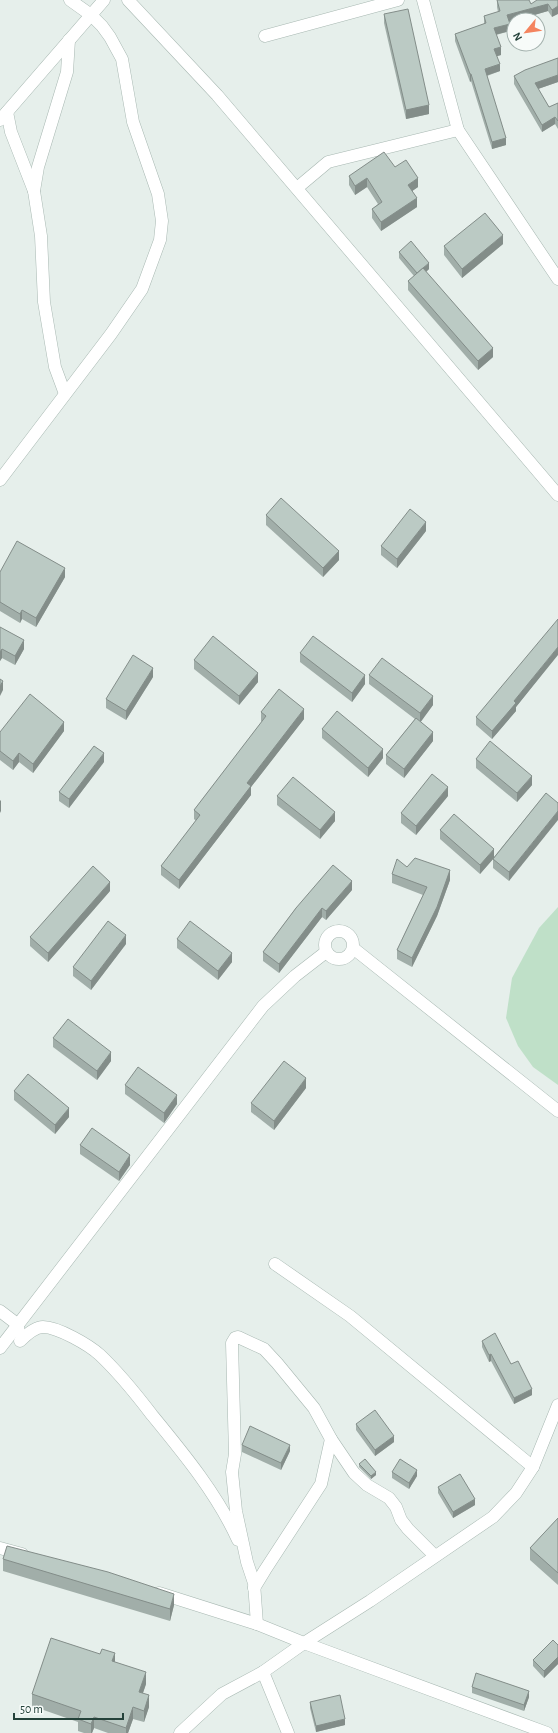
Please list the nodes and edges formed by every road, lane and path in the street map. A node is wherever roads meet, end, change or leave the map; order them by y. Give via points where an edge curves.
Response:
1 (70, 0) edge
2 (104, 0) edge
3 (128, 0) edge
4 (398, 0) edge
5 (423, 0) edge
6 (91, 15) junction
7 (265, 36) dead end
8 (69, 40) junction
9 (3, 116) edge
10 (458, 130) junction
11 (297, 188) junction
12 (34, 191) junction
13 (558, 279) edge
14 (65, 394) junction
15 (0, 480) edge
16 (558, 495) edge
17 (353, 948) junction
18 (326, 952) junction
19 (558, 1111) edge
20 (275, 1264) dead end
21 (0, 1311) edge
22 (17, 1324) junction
23 (0, 1348) edge
24 (558, 1405) edge
25 (331, 1439) junction
26 (533, 1467) junction
27 (0, 1548) edge
28 (435, 1556) junction
29 (37, 1558) edge
30 (247, 1562) junction
31 (254, 1588) junction
32 (146, 1589) edge
33 (257, 1624) junction
34 (304, 1643) junction
35 (263, 1672) junction
36 (180, 1733) edge
37 (288, 1733) edge
38 (547, 1733) edge

1 - 6 street
2 - 6 street
3 - 11 street via 217,95
4 - 7 street
5 - 10 street
6 - 8 street
6 - 14 street via 110,37 122,59 133,122 158,194 162,222 160,240 142,289
8 - 9 street
8 - 12 street via 67,72 38,167
9 - 12 street
10 - 11 street via 328,162
10 - 13 street
11 - 16 street
12 - 14 street via 41,236 44,302 55,367
14 - 15 street
17 - 18 street via 350,955 344,959 330,957
17 - 18 street via 346,933 334,931 325,939
17 - 19 street
18 - 22 street via 263,1006
20 - 26 street via 350,1316
21 - 22 street
22 - 23 street
22 - 30 street via 20,1341 27,1334 42,1327 55,1329 100,1355 134,1392 204,1480 231,1526
24 - 26 street
25 - 28 street via 354,1473 367,1485 389,1498 408,1529
25 - 30 street via 314,1408 264,1349 238,1337 234,1338 232,1399 235,1447 232,1472 236,1511
25 - 31 street via 320,1484
26 - 28 street via 516,1493 493,1517
27 - 29 street
28 - 34 street
30 - 31 street
31 - 33 street
32 - 33 street
33 - 34 street
34 - 35 street
34 - 38 street
35 - 36 street via 222,1694
35 - 37 street

